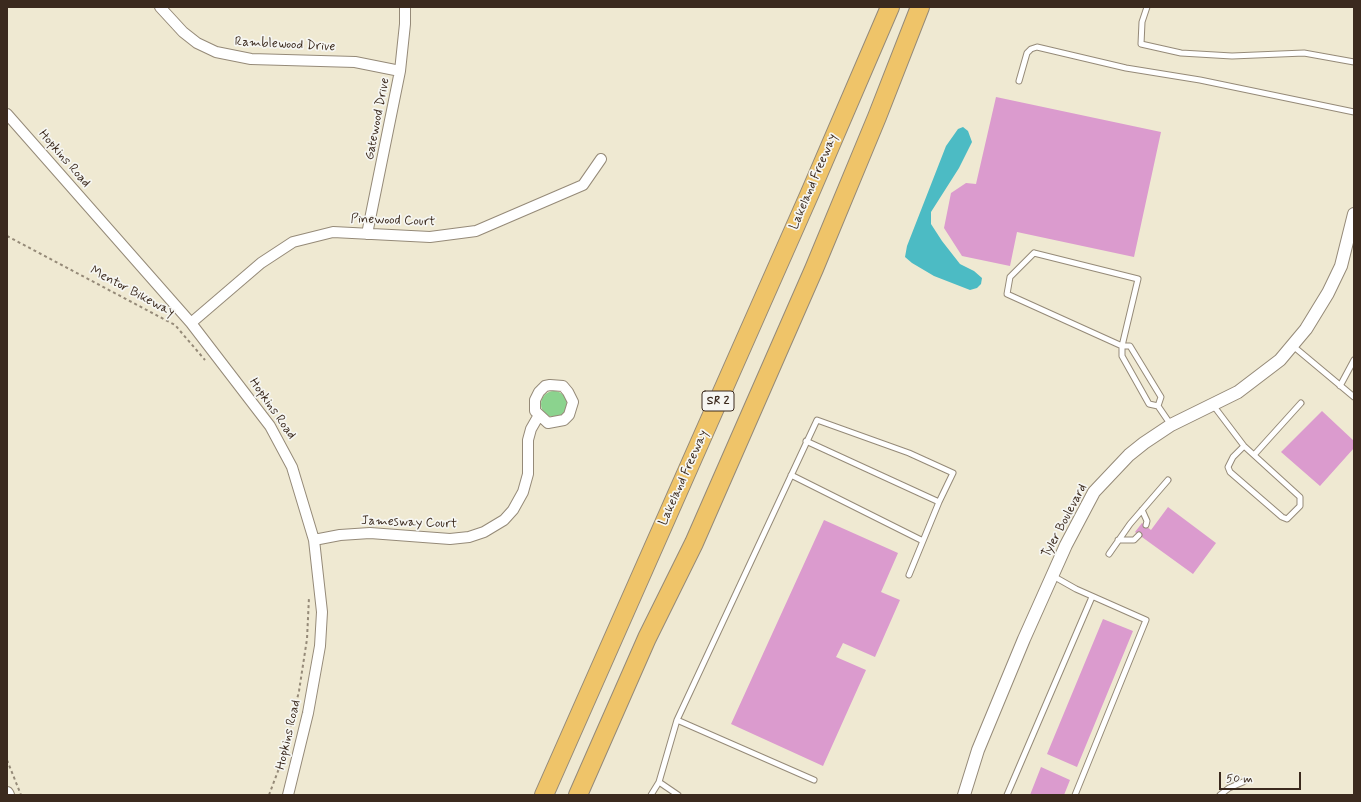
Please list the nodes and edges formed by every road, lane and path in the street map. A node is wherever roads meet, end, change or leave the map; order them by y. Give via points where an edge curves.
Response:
1 (160, 7) edge
2 (405, 7) edge
3 (890, 7) edge
4 (920, 7) edge
5 (1147, 7) edge
6 (1354, 62) edge
7 (400, 71) junction
8 (1019, 81) dead end
9 (1354, 112) edge
10 (7, 114) edge
11 (601, 159) dead end
12 (1354, 214) edge
13 (367, 234) junction
14 (7, 236) edge
15 (191, 323) junction
16 (1122, 346) junction
17 (1292, 346) junction
18 (1354, 360) edge
19 (210, 366) dead end
20 (1340, 386) junction
21 (1354, 397) edge
22 (1301, 403) dead end
23 (1158, 406) junction
24 (1213, 406) junction
25 (539, 415) dead end
26 (1171, 425) junction
27 (806, 441) junction
28 (1244, 446) junction
29 (1254, 455) junction
30 (791, 475) junction
31 (1168, 480) dead end
32 (939, 502) junction
33 (1142, 510) junction
34 (1146, 525) dead end
35 (1139, 535) dead end
36 (314, 540) junction
37 (1118, 540) junction
38 (923, 541) junction
39 (1109, 554) dead end
40 (908, 575) dead end
41 (1052, 575) junction
42 (308, 591) dead end
43 (1092, 597) junction
44 (677, 720) junction
45 (7, 760) edge
46 (814, 780) dead end
47 (659, 782) junction
48 (1243, 782) dead end
49 (21, 795) edge
50 (269, 795) edge
51 (288, 795) edge
52 (544, 795) edge
53 (578, 795) edge
54 (651, 795) edge
55 (678, 795) edge
56 (964, 795) edge
57 (1007, 795) edge
58 (1075, 795) edge
59 (1220, 795) edge

1 - 7 street, Ramblewood Drive via 183,32 197,43 216,52 251,59 355,62
2 - 7 street, Gatewood Drive
3 - 52 highway, Lakeland Freeway / SR 2
4 - 53 highway, SR 2 via 814,269 694,543 647,638
5 - 6 lane via 1142,22 1141,44 1181,53 1232,56 1304,54
7 - 13 street, Gatewood Drive
8 - 9 lane via 1027,53 1037,47 1126,68 1200,80
10 - 15 street, Hopkins Road
11 - 13 street, Pinewood Court via 583,185 476,231 430,237
12 - 17 street, Tyler Boulevard via 1341,266 1306,329
13 - 15 street, Pinewood Court via 333,232 293,242 261,263
14 - 19 path, Mentor Bikeway via 175,325
15 - 36 street, Hopkins Road via 249,396 282,445 300,488
16 - 16 lane via 1138,279 1034,254 1010,277 1007,294
16 - 23 lane via 1122,356 1149,404
16 - 23 lane via 1130,346 1157,390 1160,396
17 - 20 lane
17 - 24 street, Tyler Boulevard via 1280,360 1238,392
18 - 20 lane
20 - 21 lane
22 - 29 lane
23 - 26 lane
24 - 26 street, Tyler Boulevard
24 - 28 lane
25 - 36 street, Jamesway Court via 528,440 528,474 523,492 504,520 484,532 450,539 370,533
26 - 41 street, Tyler Boulevard via 1129,455 1094,492
27 - 30 lane
27 - 32 lane
27 - 32 lane via 817,420 938,466 952,473
28 - 29 lane
28 - 29 lane via 1228,467 1230,472 1287,519 1300,506 1300,497
30 - 38 lane
30 - 44 lane
31 - 33 lane
32 - 38 lane
33 - 34 lane
33 - 37 lane
35 - 37 lane via 1134,540
36 - 51 street, Hopkins Road via 322,612 320,646 308,712
37 - 39 lane
38 - 40 lane
41 - 43 lane
41 - 56 street, Tyler Boulevard via 978,750
42 - 50 path via 307,639 299,691 284,755
43 - 57 lane
43 - 58 lane via 1146,620
44 - 46 lane
44 - 47 lane
45 - 49 path
47 - 54 lane
47 - 55 lane
48 - 59 lane

